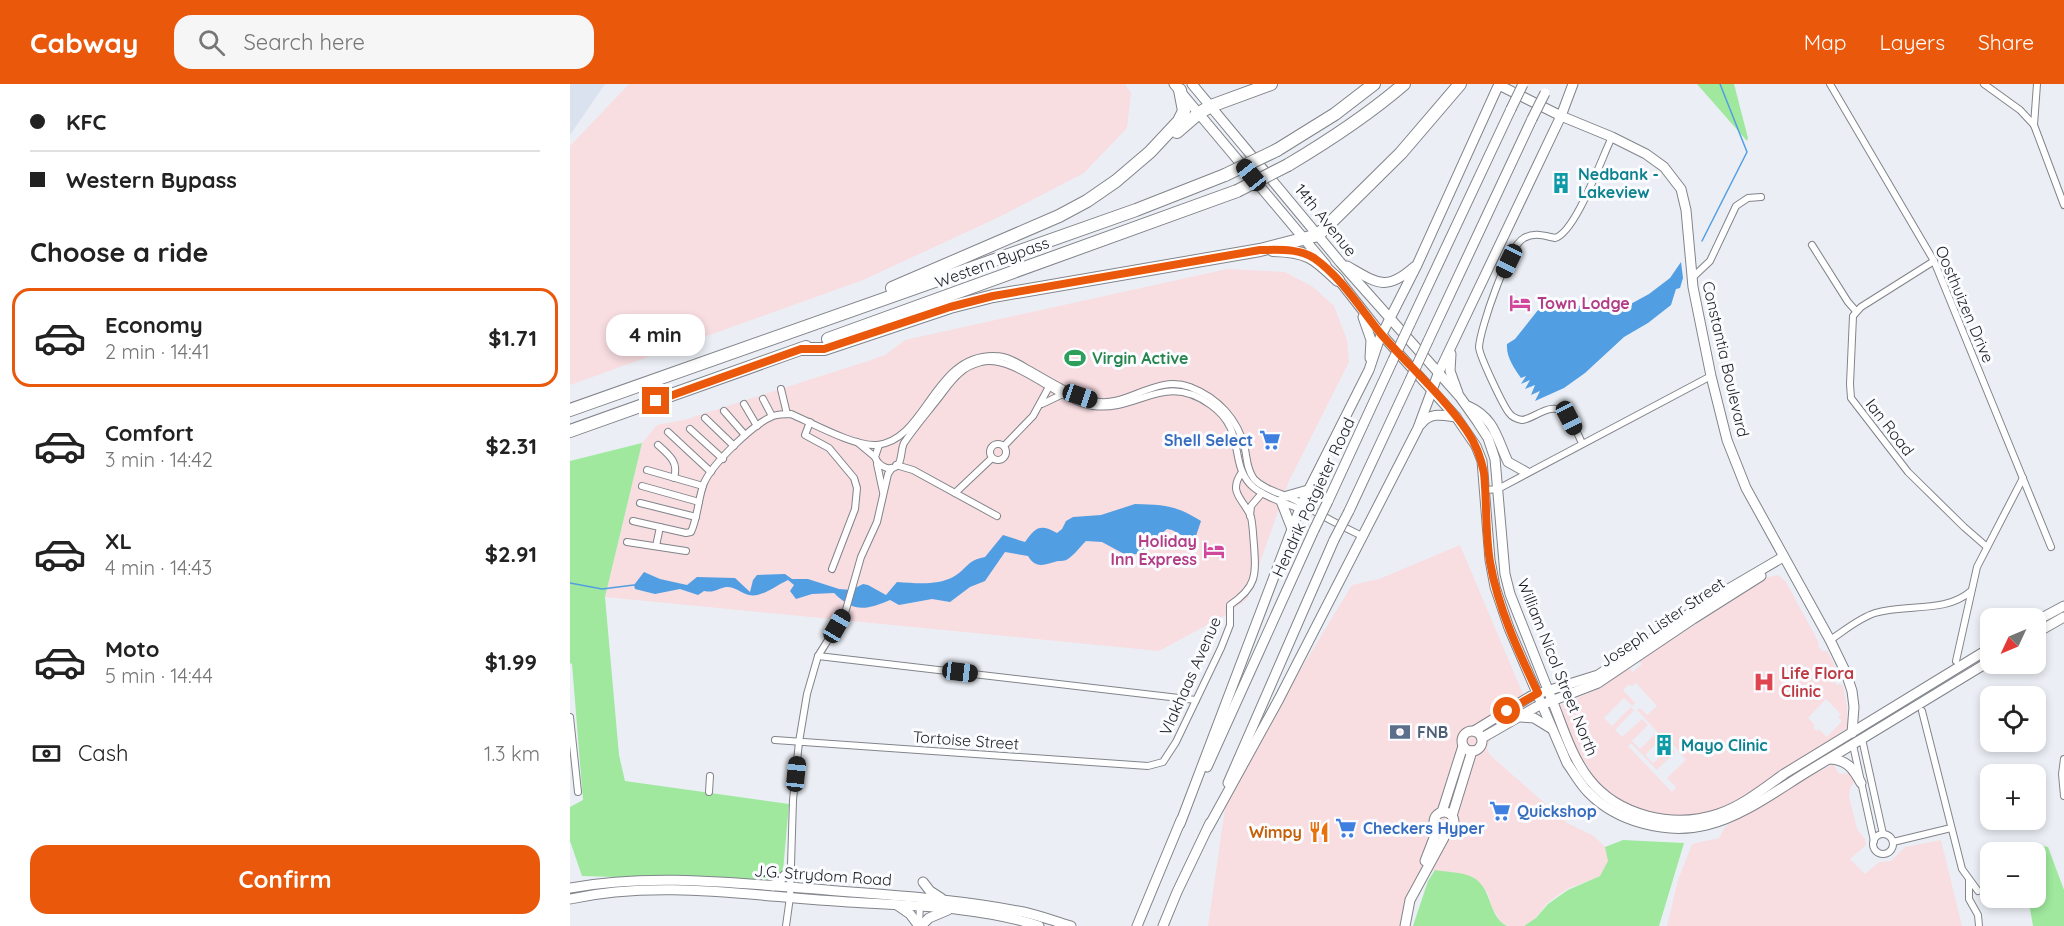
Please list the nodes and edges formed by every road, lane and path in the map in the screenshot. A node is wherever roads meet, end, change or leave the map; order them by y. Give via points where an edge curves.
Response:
1 (1192, 84) edge
2 (1271, 84) edge
3 (1374, 84) edge
4 (1404, 84) edge
5 (1460, 84) edge
6 (1499, 84) edge
7 (1523, 84) edge
8 (1573, 84) edge
9 (1830, 84) edge
10 (1984, 84) edge
11 (2037, 84) edge
12 (1177, 87) edge
13 (1547, 88) edge
14 (1568, 96) junction
15 (1211, 106) junction
16 (1199, 113) junction
17 (1561, 116) junction
18 (1578, 123) junction
19 (2034, 125) junction
20 (1612, 137) junction
21 (1150, 152) junction
22 (1761, 197) dead end
23 (2064, 204) edge
24 (1318, 235) junction
25 (1306, 238) junction
26 (1812, 245) dead end
27 (1260, 250) junction
28 (1935, 261) junction
29 (1340, 262) junction
30 (1417, 265) junction
31 (1692, 278) junction
32 (1338, 280) junction
33 (1356, 302) junction
34 (1856, 311) junction
35 (1391, 318) junction
36 (1382, 335) junction
37 (776, 337) junction
38 (1451, 348) junction
39 (801, 349) junction
40 (1369, 370) junction
41 (1438, 374) junction
42 (1711, 376) junction
43 (1051, 384) junction
44 (781, 389) dead end
45 (1432, 390) junction
46 (1063, 394) junction
47 (763, 399) dead end
48 (1463, 401) junction
49 (744, 404) dead end
50 (1040, 406) junction
51 (570, 410) edge
52 (724, 411) dead end
53 (787, 414) junction
54 (772, 416) junction
55 (1456, 417) junction
56 (705, 418) dead end
57 (810, 422) junction
58 (757, 426) junction
59 (1418, 428) junction
60 (690, 429) dead end
61 (570, 431) edge
62 (668, 432) dead end
63 (745, 435) junction
64 (856, 441) junction
65 (888, 442) junction
66 (1582, 443) junction
67 (658, 445) dead end
68 (879, 445) junction
69 (734, 446) junction
70 (1004, 446) junction
71 (900, 454) junction
72 (992, 458) junction
73 (723, 459) junction
74 (875, 459) junction
75 (894, 466) junction
76 (647, 470) dead end
77 (913, 470) junction
78 (1246, 471) junction
79 (711, 472) junction
80 (1526, 472) junction
81 (674, 478) junction
82 (2023, 478) junction
83 (642, 486) dead end
84 (704, 486) junction
85 (1498, 489) junction
86 (1308, 490) junction
87 (1486, 490) junction
88 (955, 493) junction
89 (1262, 493) junction
90 (883, 495) junction
91 (1284, 499) junction
92 (699, 502) junction
93 (640, 503) dead end
94 (1301, 506) junction
95 (997, 516) dead end
96 (1250, 516) junction
97 (696, 517) junction
98 (633, 521) dead end
99 (660, 527) junction
100 (1292, 529) junction
101 (1362, 536) junction
102 (627, 542) dead end
103 (656, 546) junction
104 (1988, 547) junction
105 (2051, 547) dead end
106 (686, 551) dead end
107 (1784, 559) junction
108 (832, 568) dead end
109 (1971, 591) junction
110 (2064, 606) edge
111 (2046, 616) edge
112 (2064, 617) edge
113 (2046, 627) edge
114 (1830, 640) junction
115 (1980, 654) edge
116 (818, 656) junction
117 (1956, 661) dead end
118 (1980, 667) edge
119 (1548, 690) junction
120 (1538, 693) junction
121 (1196, 700) junction
122 (1553, 701) junction
123 (1542, 704) junction
124 (1922, 711) dead end
125 (570, 717) edge
126 (1518, 717) junction
127 (1855, 727) junction
128 (1553, 730) junction
129 (1478, 735) junction
130 (775, 740) dead end
131 (1862, 740) junction
132 (799, 742) junction
133 (1853, 745) junction
134 (1463, 746) junction
135 (1472, 751) junction
136 (1828, 759) junction
137 (2064, 759) edge
138 (1155, 765) joint
139 (710, 776) dead end
140 (1861, 783) junction
141 (578, 792) dead end
142 (709, 792) dead end
143 (2064, 796) edge
144 (1447, 814) junction
145 (1180, 824) junction
146 (1208, 828) junction
147 (1951, 828) junction
148 (1437, 830) junction
149 (1448, 832) junction
150 (1883, 834) junction
151 (1874, 841) junction
152 (1893, 843) junction
153 (791, 870) junction
154 (1969, 881) junction
155 (773, 886) junction
156 (570, 888) edge
157 (1416, 888) junction
158 (1978, 891) dead end
159 (790, 892) junction
160 (904, 896) junction
161 (570, 899) edge
162 (943, 900) junction
163 (920, 902) junction
164 (897, 904) junction
165 (950, 909) junction
166 (786, 926) edge
167 (920, 926) edge
168 (1039, 926) edge
169 (1071, 926) edge
170 (1137, 926) edge
171 (1163, 926) edge
172 (1404, 926) edge
173 (1979, 926) edge

1 - 15 main road, 14th Avenue
2 - 15 highway
3 - 37 highway, Western Bypass, bridge via 1277,150 1225,175
4 - 39 highway, Western Bypass, bridge via 1347,129 1237,190
5 - 24 highway via 1401,153
6 - 17 main road, Constantia Boulevard
6 - 30 main road
7 - 145 main road, Hendrik Potgieter Road, bridge
8 - 14 main road
9 - 28 street, Oosthuizen Drive
10 - 19 street
11 - 19 street
12 - 16 main road, 14th Avenue
12 - 21 highway via 1184,107 1182,116
13 - 146 main road, bridge via 1334,540
14 - 17 main road
14 - 18 main road
15 - 16 highway
15 - 24 main road, 14th Avenue
16 - 21 highway
16 - 25 main road, 14th Avenue
17 - 18 main road, Constantia Boulevard
17 - 38 main road
18 - 20 main road, Constantia Boulevard
19 - 23 street
20 - 31 main road, Constantia Boulevard via 1646,154 1672,174 1684,198
20 - 66 street via 1591,189 1564,232 1555,238 1528,236 1518,242 1491,302 1479,345 1509,413 1522,420 1552,408 1561,410
21 - 37 highway via 1116,182 1059,216
22 - 31 street via 1748,198 1736,206 1710,261
24 - 25 highway
24 - 29 main road, 14th Avenue
25 - 27 highway
25 - 32 main road, 14th Avenue
26 - 34 street
27 - 32 highway via 1305,254
27 - 39 highway via 993,296 824,349
28 - 34 street
28 - 82 street, Oosthuizen Drive
29 - 30 main road via 1374,281 1386,283 1402,278
29 - 35 main road, 14th Avenue
30 - 35 main road
31 - 42 main road, Constantia Boulevard
32 - 33 main road, 14th Avenue
33 - 36 main road, 14th Avenue
33 - 40 main road via 1370,335
34 - 104 street, Ian Road via 1852,320 1851,398 1918,483
35 - 36 main road
35 - 41 main road, 14th Avenue
36 - 40 main road
36 - 45 main road, 14th Avenue
37 - 51 highway, Western Bypass
38 - 41 main road
38 - 48 main road via 1450,371
39 - 61 highway, Western Bypass
40 - 86 main road
41 - 45 main road
41 - 48 main road, William Nicol Street North
42 - 66 street
42 - 107 main road, Constantia Boulevard via 1727,440 1746,488
43 - 46 street, Vlakhaas Avenue
43 - 50 street
43 - 65 street, Vlakhaas Avenue via 1004,357 971,359 957,367 910,424
43 - 71 street, Vlakhaas Avenue via 1001,362 980,363 959,373 909,434
43 - 78 street, Vlakhaas Avenue via 1095,401 1113,401 1172,383 1201,392 1232,417 1243,441
44 - 53 street
45 - 55 main road, William Nicol Street North
45 - 59 main road
46 - 50 street
46 - 78 street, Vlakhaas Avenue via 1100,406 1162,392 1199,397 1227,420
47 - 54 street
48 - 80 main road via 1494,429 1508,462
48 - 85 main road, William Nicol Street North via 1492,448
49 - 58 street
50 - 70 street
52 - 63 street
53 - 54 street, Vlakhaas Avenue
53 - 57 street, Vlakhaas Avenue
54 - 58 street, Vlakhaas Avenue
55 - 59 main road via 1431,415
55 - 87 main road, William Nicol Street North via 1482,460
56 - 69 street
57 - 64 street, Vlakhaas Avenue
57 - 108 street via 805,435 829,448 854,478 857,488 855,509
58 - 63 street, Vlakhaas Avenue
59 - 101 main road
60 - 73 street
62 - 79 street
63 - 69 street, Vlakhaas Avenue
64 - 68 street, Vlakhaas Avenue
64 - 74 street
65 - 68 street, Vlakhaas Avenue
65 - 71 street
66 - 80 street
67 - 81 street via 676,463
68 - 74 street
69 - 73 street, Vlakhaas Avenue
70 - 72 street via 1005,456
70 - 72 street via 999,443 991,447
71 - 75 street
71 - 77 street
72 - 88 street
73 - 79 street, Vlakhaas Avenue
74 - 75 street via 883,467
74 - 90 street
75 - 77 street
75 - 90 street
76 - 81 street
77 - 88 street
78 - 89 street via 1252,486
78 - 91 street
78 - 96 street, Vlakhaas Avenue via 1237,481 1237,495
79 - 84 street, Vlakhaas Avenue
80 - 85 street
81 - 84 street
82 - 104 street
82 - 105 street, Oosthuizen Drive
83 - 92 street
84 - 92 street, Vlakhaas Avenue
85 - 87 street
85 - 119 main road, William Nicol Street North via 1505,574
86 - 91 main road
86 - 94 main road
87 - 120 main road, William Nicol Street North via 1495,587
88 - 95 street
89 - 91 street
89 - 96 street via 1251,506
90 - 116 street via 844,613
91 - 94 street
91 - 100 main road
92 - 97 street, Vlakhaas Avenue
93 - 97 street
94 - 100 main road
94 - 101 street
96 - 121 street, Vlakhaas Avenue via 1255,574 1247,593 1230,605 1230,625
97 - 99 street, Vlakhaas Avenue via 693,530 687,533
98 - 99 street
99 - 103 street
100 - 145 main road
101 - 146 main road
102 - 103 street
103 - 106 street
104 - 109 street via 1977,567
107 - 114 main road, Constantia Boulevard
107 - 119 main road, Joseph Lister Street via 1708,601 1598,675
107 - 122 main road, Joseph Lister Street via 1604,680
109 - 114 street via 1948,604 1876,613
109 - 117 street
110 - 111 main road
112 - 113 main road
114 - 127 main road, Constantia Boulevard via 1849,681
115 - 127 main road, William Nicol Street North
116 - 121 street
116 - 132 street
118 - 131 main road, William Nicol Street North
119 - 120 main road, Joseph Lister Street
119 - 122 main road, William Nicol Street North
120 - 123 main road, William Nicol Street North
120 - 129 main road, Joseph Lister Street
121 - 138 street, Vlakhaas Avenue via 1167,759
122 - 123 main road, Joseph Lister Street
122 - 127 main road, William Nicol Street North via 1573,752 1597,788 1621,806 1666,820 1706,817 1733,807
123 - 126 main road, Joseph Lister Street
123 - 128 main road, William Nicol Street North
124 - 147 street
125 - 141 street
126 - 128 main road via 1534,718
126 - 129 main road, Joseph Lister Street
127 - 131 main road, Constantia Boulevard
127 - 133 main road, Constantia Boulevard
128 - 136 main road, William Nicol Street North via 1567,763 1594,798 1623,816 1670,828 1719,821
129 - 134 main road via 1469,731 1463,735
129 - 135 main road via 1481,745
130 - 132 street, Tortoise Street
131 - 133 main road, William Nicol Street North
131 - 150 street
132 - 138 street, Tortoise Street
132 - 153 street
133 - 136 main road, William Nicol Street North
133 - 140 street
134 - 135 main road
134 - 144 main road
135 - 144 main road
136 - 140 main road via 1846,763
137 - 143 street
139 - 142 street
140 - 151 street
144 - 148 main road via 1434,819
144 - 149 main road via 1454,825
145 - 170 main road, Hendrik Potgieter Road
146 - 171 main road
147 - 152 street
147 - 154 street
148 - 149 main road
148 - 157 main road
149 - 157 main road
150 - 151 street
150 - 152 street via 1890,836
151 - 152 street via 1875,851 1884,855
153 - 155 main road
153 - 159 street
154 - 158 street
154 - 173 street via 1969,899
155 - 156 main road, J.G. Strydom Road via 669,880
155 - 159 main road, J.G. Strydom Road
157 - 172 main road
159 - 160 main road, J.G. Strydom Road
159 - 161 main road, J.G. Strydom Road via 624,890
159 - 164 main road, J.G. Strydom Road
159 - 166 street
160 - 162 main road via 922,884
160 - 163 main road, J.G. Strydom Road
162 - 163 main road, J.G. Strydom Road
162 - 169 main road, J.G. Strydom Road via 1020,911
163 - 164 main road, J.G. Strydom Road
163 - 165 main road, J.G. Strydom Road
163 - 167 street
164 - 167 main road
165 - 167 main road
165 - 168 main road, J.G. Strydom Road

